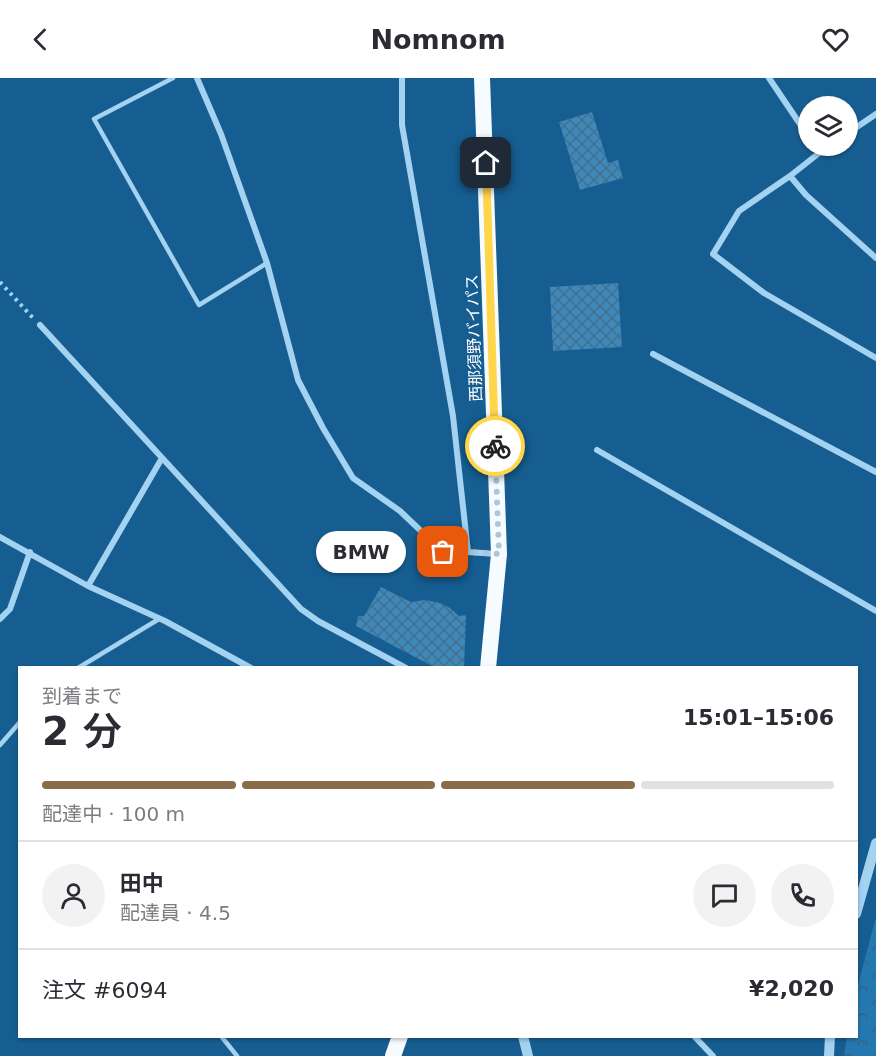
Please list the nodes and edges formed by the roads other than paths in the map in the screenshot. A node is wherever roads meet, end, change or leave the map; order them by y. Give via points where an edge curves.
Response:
1 (173, 78) edge
2 (197, 78) edge
3 (402, 78) edge
4 (482, 78) edge
5 (769, 78) edge
6 (876, 114) edge
7 (798, 121) edge
8 (858, 126) edge
9 (810, 156) edge
10 (790, 176) junction
11 (876, 258) edge
12 (267, 263) junction
13 (40, 325) road end
14 (653, 354) dead end
15 (876, 358) edge
16 (597, 450) dead end
17 (162, 458) junction
18 (876, 472) edge
19 (0, 537) edge
20 (30, 552) junction
21 (468, 552) junction
22 (499, 554) junction
23 (88, 586) junction
24 (876, 611) edge
25 (0, 619) edge
26 (159, 619) junction
27 (81, 666) edge
28 (247, 666) edge
29 (402, 666) edge
30 (488, 666) edge
31 (18, 724) edge
32 (0, 745) edge
33 (876, 843) edge
34 (858, 907) edge
35 (223, 1038) edge
36 (399, 1038) edge
37 (524, 1038) edge
38 (696, 1038) edge
39 (830, 1038) edge
40 (237, 1056) edge
41 (393, 1056) edge
42 (528, 1056) edge
43 (713, 1056) edge
44 (829, 1056) edge

1 - 12 lane via 94,119 199,305
2 - 12 street
3 - 21 street via 402,125 453,416
4 - 22 highway, 西那須野バイパス
5 - 7 street
6 - 8 street
9 - 10 street
10 - 11 street
10 - 15 street via 739,211 713,254 764,293
12 - 21 street via 298,380 353,478 400,512 443,552
13 - 17 street
14 - 18 street
16 - 24 street
17 - 23 street
17 - 29 street via 302,609
19 - 20 street
20 - 23 street
20 - 25 street via 10,609
21 - 22 street
22 - 30 highway, 西那須野バイパス
23 - 26 street
26 - 27 lane
26 - 28 street
31 - 32 lane
33 - 34 street
35 - 40 lane
36 - 41 highway
37 - 42 street
38 - 43 street
39 - 44 street

